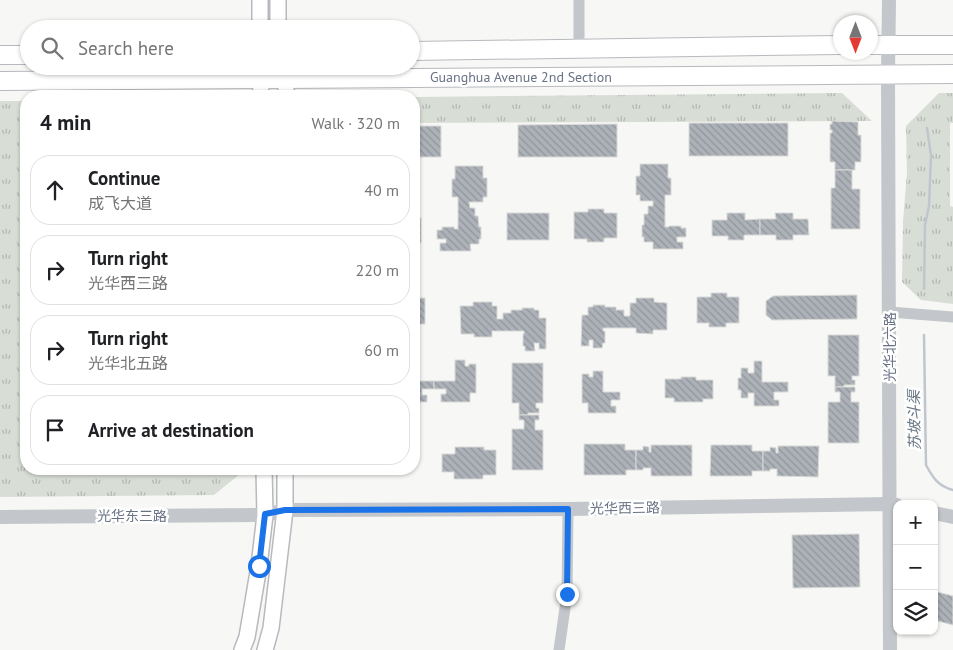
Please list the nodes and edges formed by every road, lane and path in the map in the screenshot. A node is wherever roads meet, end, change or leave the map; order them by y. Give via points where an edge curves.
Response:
1 (260, 0) edge
2 (278, 0) edge
3 (579, 0) edge
4 (888, 0) edge
5 (260, 20) edge
6 (278, 20) edge
7 (833, 45) edge
8 (878, 45) edge
9 (888, 45) junction
10 (953, 45) edge
11 (579, 49) junction
12 (420, 51) edge
13 (0, 55) edge
14 (20, 55) edge
15 (420, 73) edge
16 (953, 74) edge
17 (275, 75) edge
18 (284, 75) edge
19 (888, 76) junction
20 (260, 80) edge
21 (0, 81) edge
22 (286, 90) edge
23 (890, 312) junction
24 (953, 317) edge
25 (264, 475) edge
26 (285, 475) edge
27 (894, 500) edge
28 (893, 505) edge
29 (568, 509) junction
30 (285, 510) junction
31 (265, 514) junction
32 (938, 514) edge
33 (0, 516) edge
34 (953, 517) edge
35 (893, 541) edge
36 (242, 650) edge
37 (265, 650) edge
38 (559, 650) edge
39 (890, 650) edge

1 - 5 main road
2 - 6 main road
3 - 11 street
4 - 9 street, 光华北六路
7 - 11 main road, Guanghua Avenue 2nd Section
8 - 9 main road
9 - 10 main road
9 - 19 street, 光华北六路
11 - 12 main road, Guanghua Avenue 2nd Section
13 - 14 main road
15 - 19 main road, Guanghua Avenue 2nd Section
16 - 19 main road, Guanghua Avenue 2nd Section
17 - 20 main road, Guanghua Avenue 2nd Section
18 - 22 main road
19 - 23 street, 光华北六路
20 - 21 main road, Guanghua Avenue 2nd Section
23 - 24 street
23 - 27 street, 光华北六路
25 - 31 main road
26 - 30 main road
28 - 29 street, 光华西三路
29 - 30 street, 光华西三路
29 - 38 street via 567,594
30 - 31 street, 光华西三路
30 - 37 main road via 271,628
31 - 33 street, 光华东三路
31 - 36 main road via 247,637
32 - 34 street
35 - 39 street, 光华北六路

